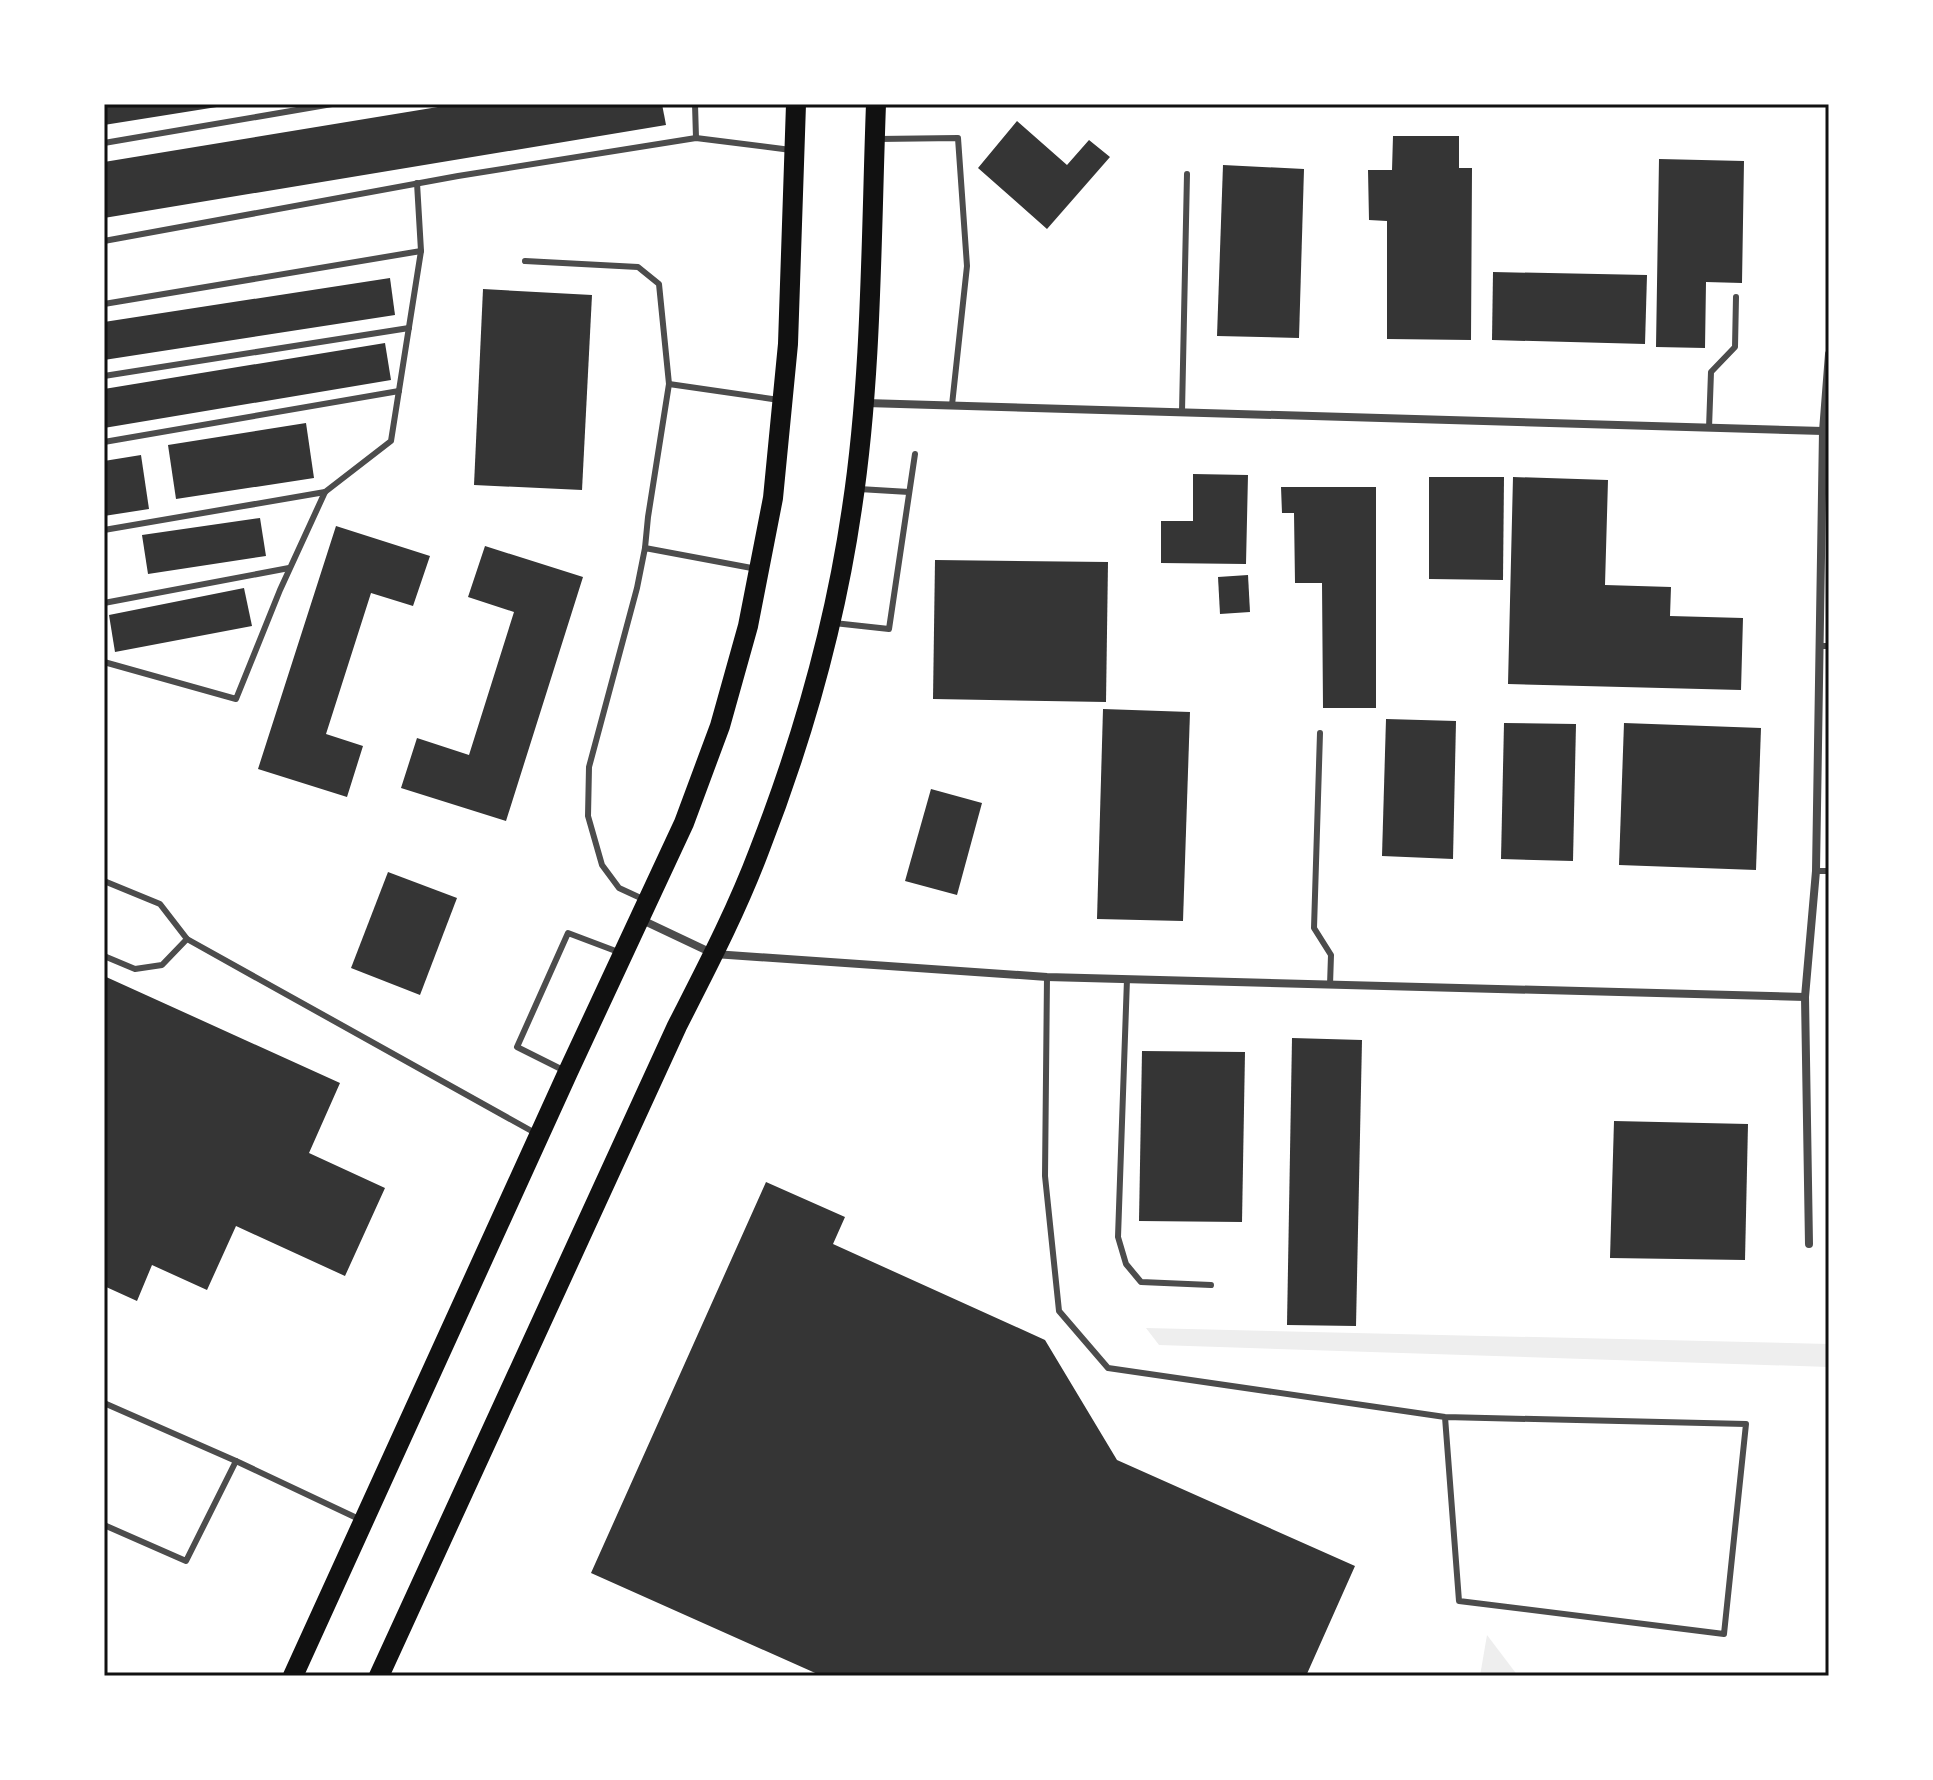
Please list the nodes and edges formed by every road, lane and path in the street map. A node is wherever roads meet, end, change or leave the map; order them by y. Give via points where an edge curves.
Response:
1 (332, 104) edge
2 (695, 104) edge
3 (796, 104) edge
4 (876, 104) edge
5 (696, 138) junction
6 (874, 139) junction
7 (104, 143) edge
8 (795, 150) junction
9 (1187, 174) dead end
10 (417, 183) junction
11 (104, 241) edge
12 (421, 251) junction
13 (525, 261) dead end
14 (1736, 297) dead end
15 (104, 304) edge
16 (409, 328) junction
17 (1829, 354) edge
18 (104, 376) edge
19 (669, 384) junction
20 (399, 391) junction
21 (783, 400) junction
22 (865, 403) junction
23 (952, 405) junction
24 (1182, 412) junction
25 (1709, 428) junction
26 (1823, 431) junction
27 (104, 442) edge
28 (1826, 451) edge
29 (915, 454) dead end
30 (855, 489) junction
31 (325, 492) junction
32 (909, 492) junction
33 (104, 530) edge
34 (645, 548) junction
35 (290, 568) junction
36 (759, 570) junction
37 (104, 603) edge
38 (830, 623) junction
39 (1824, 646) edge
40 (104, 662) edge
41 (1320, 733) dead end
42 (1816, 871) junction
43 (1829, 871) edge
44 (104, 881) edge
45 (644, 910) junction
46 (187, 939) junction
47 (624, 954) junction
48 (714, 954) junction
49 (104, 956) edge
50 (1047, 977) junction
51 (1127, 979) junction
52 (1330, 985) junction
53 (1805, 997) junction
54 (568, 1072) junction
55 (539, 1135) junction
56 (1809, 1244) dead end
57 (1211, 1285) dead end
58 (104, 1403) edge
59 (1445, 1417) junction
60 (236, 1461) junction
61 (364, 1521) junction
62 (104, 1525) edge
63 (293, 1676) edge
64 (379, 1676) edge

1 - 7 lane
2 - 5 lane
3 - 8 main road
4 - 6 main road
5 - 8 lane
5 - 10 lane
6 - 22 main road
6 - 23 lane via 958,138 967,266
8 - 21 main road
9 - 24 lane
10 - 11 lane
10 - 12 lane
12 - 15 lane
12 - 16 lane
13 - 19 lane via 638,267 659,284
14 - 25 lane via 1735,347 1711,372
16 - 18 lane
16 - 20 lane
17 - 26 street
19 - 21 lane
19 - 34 lane
20 - 27 lane
20 - 31 lane via 391,441
21 - 36 main road
22 - 23 street
22 - 30 main road
23 - 24 street
24 - 25 street
25 - 26 street
26 - 28 street
28 - 39 street
29 - 32 lane
30 - 32 lane
30 - 38 main road
31 - 33 lane
31 - 35 lane
32 - 38 lane via 889,629
34 - 36 lane
34 - 45 lane via 589,767 588,816 602,865
35 - 37 lane
35 - 40 lane via 236,699
36 - 45 main road via 720,726
38 - 48 main road via 795,751
39 - 42 street
41 - 52 lane via 1314,928 1331,955
42 - 43 lane
42 - 53 street
44 - 46 lane via 160,904
45 - 47 main road
45 - 48 street
46 - 49 lane via 162,965 135,969
46 - 55 lane
47 - 54 main road
47 - 54 lane via 568,933 517,1047
48 - 50 street
48 - 64 main road
50 - 51 street
50 - 59 lane via 1045,1176 1059,1311 1108,1368
51 - 52 street
51 - 57 lane via 1118,1237 1126,1264 1141,1282
52 - 53 street
53 - 56 street
54 - 55 main road
55 - 61 main road
58 - 60 lane
59 - 59 lane via 1746,1424 1724,1634 1459,1601
60 - 61 lane
60 - 62 lane via 186,1561
61 - 63 main road

